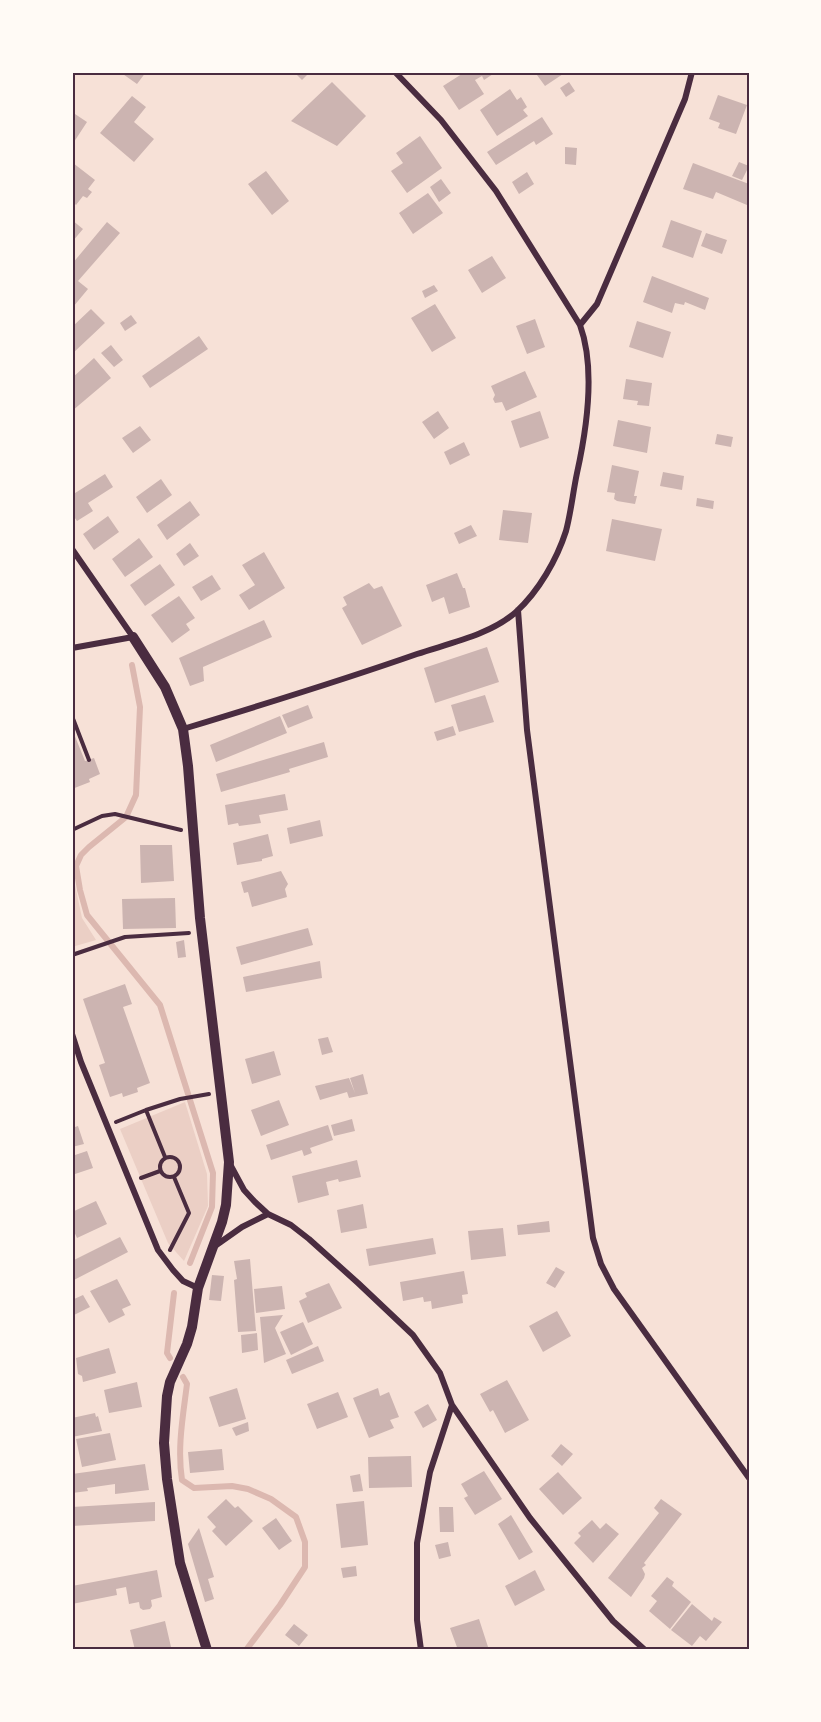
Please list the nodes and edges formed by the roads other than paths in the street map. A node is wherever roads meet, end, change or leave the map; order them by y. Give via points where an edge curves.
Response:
1 (395, 72) edge
2 (692, 72) edge
3 (580, 325) junction
4 (72, 549) edge
5 (518, 610) junction
6 (133, 637) junction
7 (72, 648) edge
8 (183, 729) junction
9 (72, 1034) edge
10 (229, 1162) junction
11 (268, 1214) junction
12 (213, 1248) junction
13 (198, 1288) junction
14 (452, 1405) junction
15 (749, 1478) edge
16 (207, 1650) edge
17 (421, 1650) edge
18 (645, 1650) edge

1 - 3 street via 441,120 496,191
2 - 3 street via 686,99 597,304
3 - 5 street via 589,363 585,438 566,530 535,591
4 - 6 street
5 - 8 street via 480,633
5 - 15 street via 527,730 593,1238 614,1290
6 - 7 street
6 - 8 street via 165,687
8 - 10 street
9 - 13 street via 153,1239 183,1281
10 - 11 street via 244,1190
10 - 12 street via 226,1205
11 - 12 street
11 - 14 street via 309,1239 413,1335 440,1373
12 - 13 street
13 - 16 street via 192,1327 170,1382 164,1443 180,1563
14 - 17 street via 430,1472 417,1543
14 - 18 street via 530,1518 613,1622

